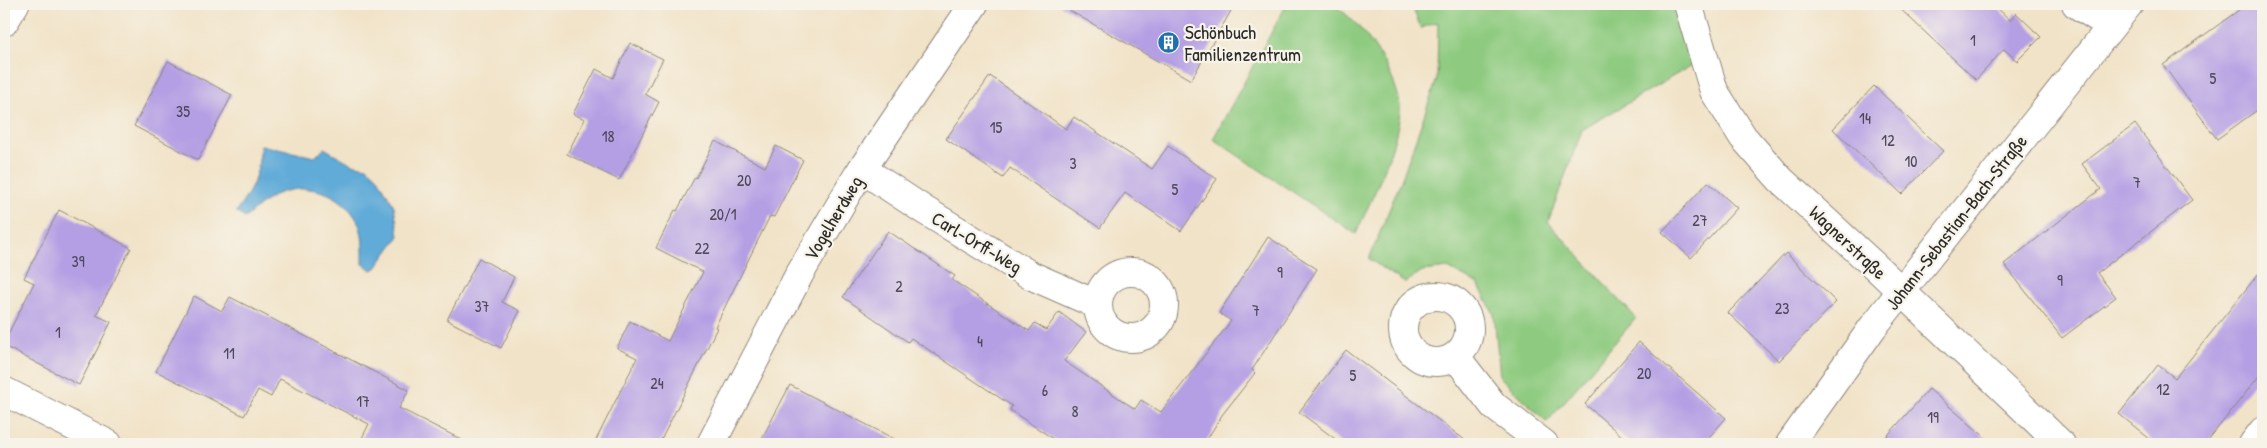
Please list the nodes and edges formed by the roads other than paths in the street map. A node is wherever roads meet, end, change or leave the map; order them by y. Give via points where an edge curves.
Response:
1 (15, 4) edge
2 (974, 4) edge
3 (1688, 4) edge
4 (2076, 4) edge
5 (2129, 4) edge
6 (4, 22) edge
7 (2111, 26) junction
8 (862, 169) junction
9 (1902, 292) junction
10 (1098, 305) dead end
11 (1456, 357) dead end
12 (4, 391) edge
13 (2263, 431) edge
14 (108, 444) edge
15 (711, 444) edge
16 (1544, 444) edge
17 (1790, 444) edge
18 (2061, 444) edge
19 (2253, 444) edge

1 - 6 street
2 - 8 street, Vogelherdweg
3 - 9 street, Wagnerstraße via 1714,91 1742,137 1780,179
4 - 7 street
5 - 7 street, Johann-Sebastian-Bach-Straße
7 - 9 street, Johann-Sebastian-Bach-Straße
8 - 10 street, Carl-Orff-Weg via 1030,275
8 - 15 street, Vogelherdweg via 800,273
9 - 17 street, Johann-Sebastian-Bach-Straße via 1873,327
9 - 18 street, Wagnerstraße
11 - 16 street via 1494,406
12 - 14 street
13 - 19 street

